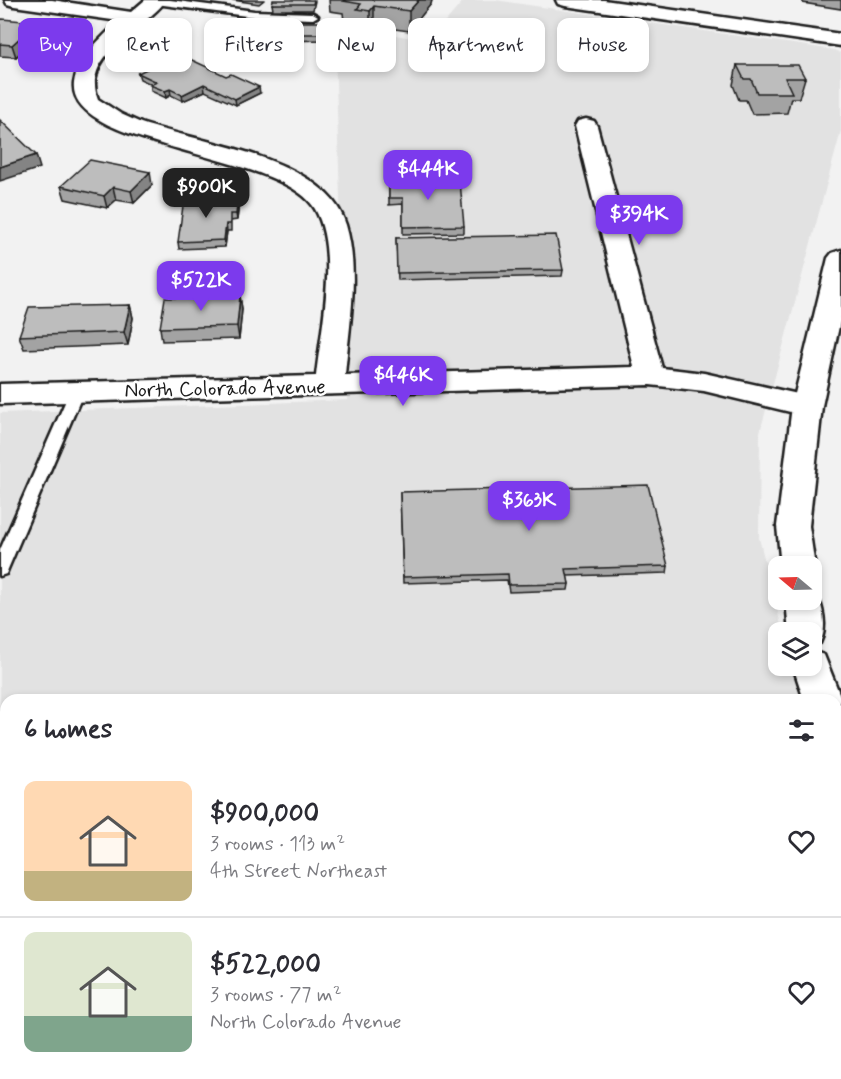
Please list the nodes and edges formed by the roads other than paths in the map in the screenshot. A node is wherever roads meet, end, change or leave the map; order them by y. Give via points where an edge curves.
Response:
1 (14, 0) edge
2 (156, 0) edge
3 (565, 0) edge
4 (267, 4) dead end
5 (254, 14) junction
6 (313, 16) edge
7 (135, 18) joint
8 (841, 40) edge
9 (105, 49) edge
10 (586, 126) dead end
11 (841, 258) edge
12 (650, 376) junction
13 (329, 386) junction
14 (77, 391) junction
15 (0, 394) edge
16 (807, 406) junction
17 (797, 556) edge
18 (0, 568) edge
19 (815, 676) edge
20 (821, 694) edge

1 - 7 street
2 - 5 lane
2 - 7 street
3 - 8 street
4 - 5 lane
5 - 6 lane
9 - 13 street via 91,64 84,81 85,94 93,107 139,129 268,167 315,194 327,208 337,233 339,269
10 - 12 street
11 - 16 street
12 - 13 street, North Colorado Avenue
12 - 16 street, North Colorado Avenue via 704,382
13 - 14 street, North Colorado Avenue
14 - 15 street, North Colorado Avenue
14 - 18 lane
16 - 17 street via 793,526
19 - 20 street

